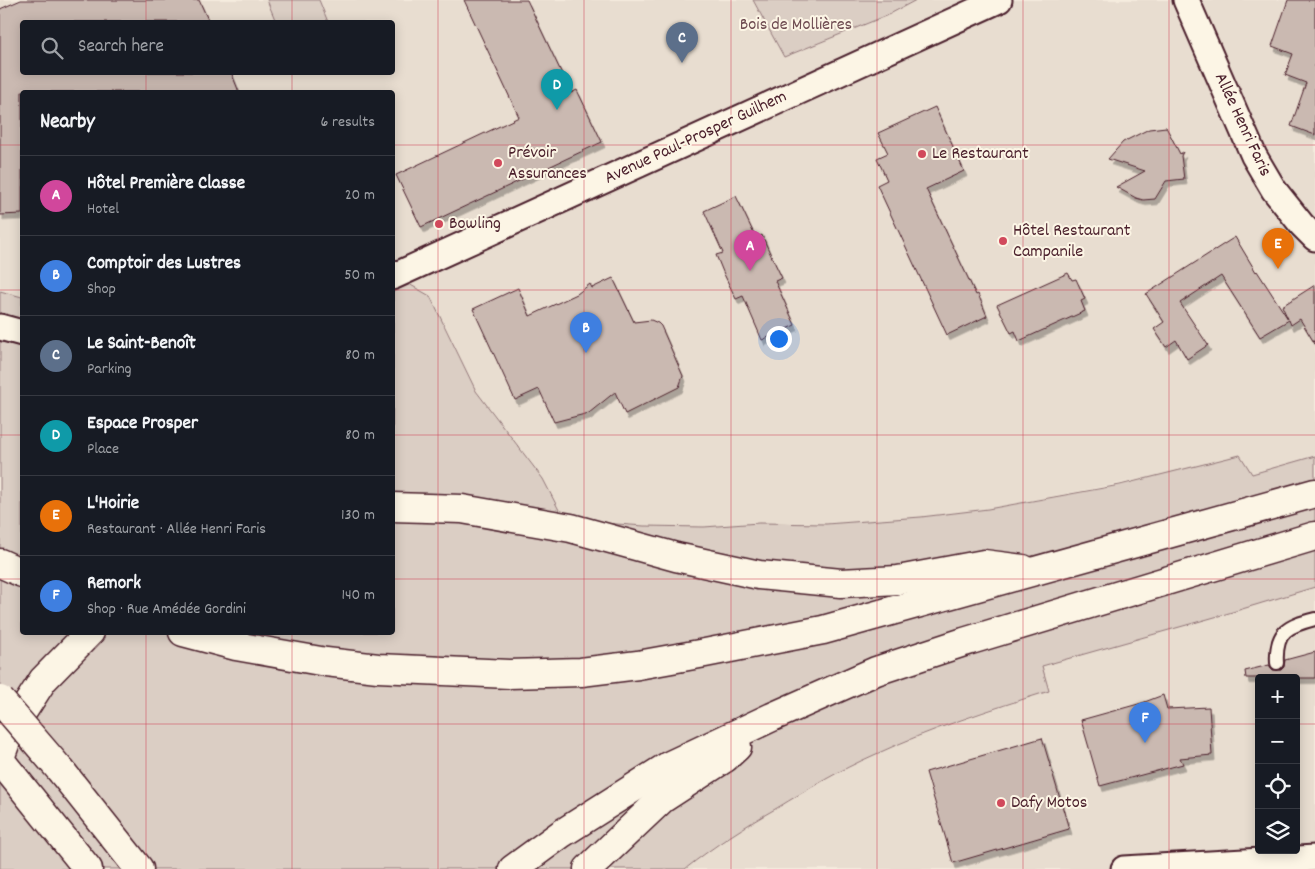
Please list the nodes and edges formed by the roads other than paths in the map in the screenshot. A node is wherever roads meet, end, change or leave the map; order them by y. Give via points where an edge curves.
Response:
1 (999, 0) edge
2 (1186, 0) edge
3 (1315, 238) edge
4 (395, 276) edge
5 (0, 327) edge
6 (20, 333) edge
7 (1315, 493) edge
8 (395, 507) edge
9 (1315, 536) edge
10 (1035, 570) junction
11 (1315, 619) edge
12 (87, 635) edge
13 (194, 635) edge
14 (1277, 663) dead end
15 (0, 700) edge
16 (772, 717) junction
17 (0, 759) edge
18 (1315, 858) edge
19 (88, 869) edge
20 (139, 869) edge
21 (513, 869) edge
22 (588, 869) edge
23 (1124, 869) edge

1 - 4 street, Avenue Paul-Prosper Guilhem
2 - 3 street, Allée Henri Faris via 1254,156 1274,190
5 - 6 street
7 - 10 highway
8 - 10 highway via 462,509 571,528 759,575 841,583 898,580 984,564
9 - 16 highway via 956,645 876,672
10 - 13 highway via 823,630 677,658 581,672 509,674 378,668 236,646
11 - 14 lane via 1292,625 1284,632 1276,652
12 - 17 highway via 43,680 9,733
15 - 20 highway, bridge
16 - 21 highway via 668,766 561,834
16 - 22 highway via 725,758 662,799
17 - 19 highway
18 - 23 street

